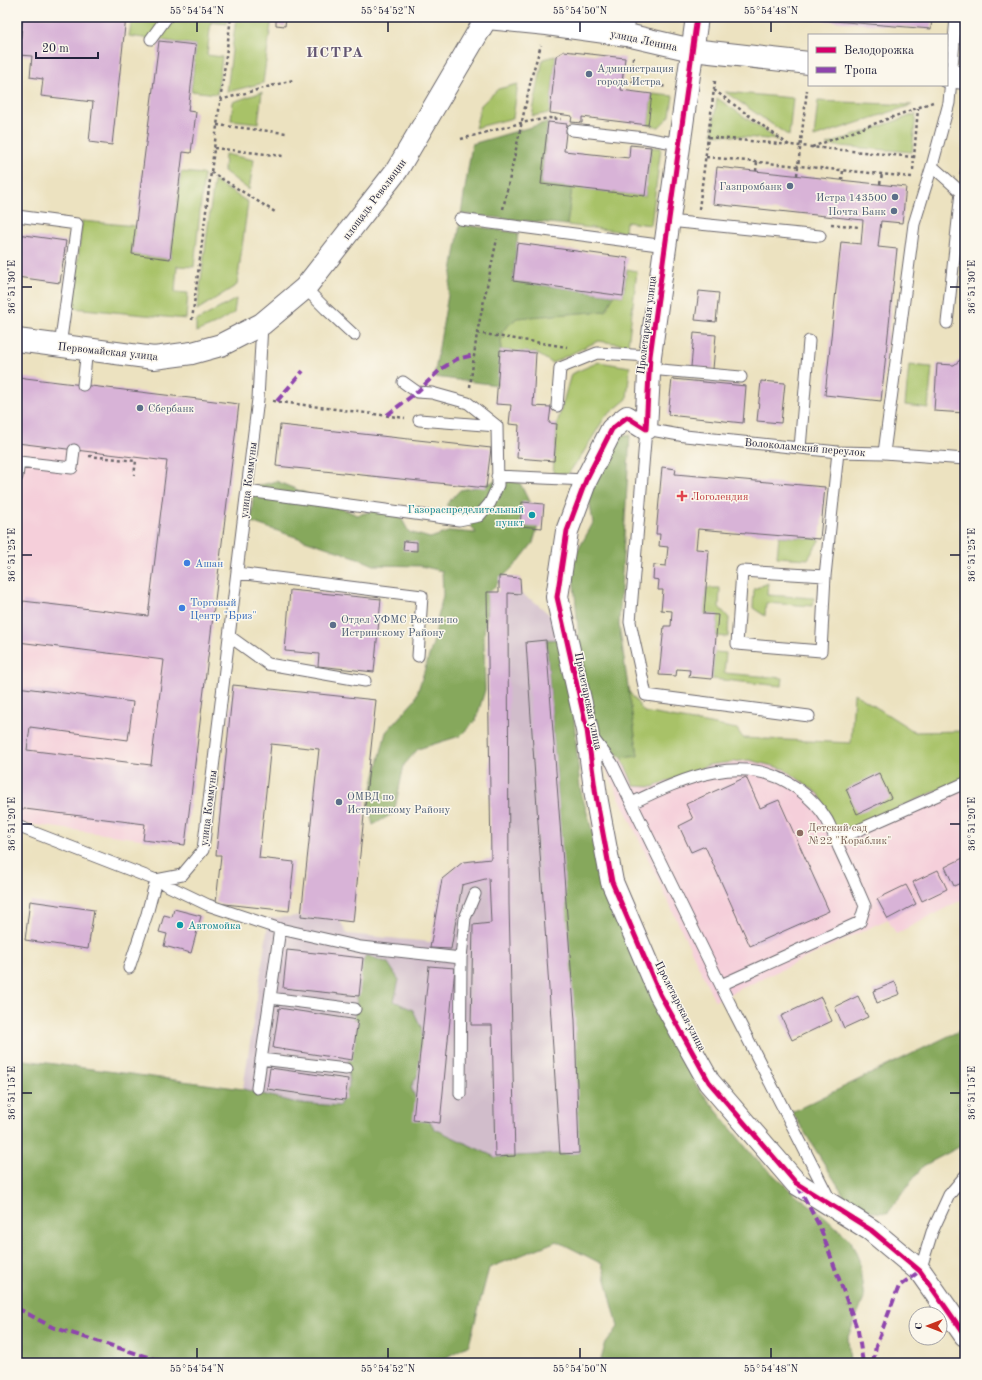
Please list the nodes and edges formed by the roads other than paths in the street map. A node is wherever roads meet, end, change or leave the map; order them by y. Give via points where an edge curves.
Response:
1 (167, 17) edge
2 (485, 17) edge
3 (697, 17) edge
4 (956, 17) edge
5 (628, 26) edge
6 (151, 39) dead end
7 (692, 50) junction
8 (808, 63) edge
9 (954, 76) edge
10 (572, 130) road end
11 (679, 144) junction
12 (932, 166) junction
13 (17, 216) edge
14 (460, 219) dead end
15 (669, 221) junction
16 (820, 236) dead end
17 (666, 246) junction
18 (305, 288) junction
19 (947, 323) dead end
20 (262, 324) junction
21 (354, 335) dead end
22 (17, 340) edge
23 (809, 342) dead end
24 (221, 345) joint
25 (60, 346) junction
26 (87, 349) junction
27 (650, 362) junction
28 (741, 378) dead end
29 (404, 382) dead end
30 (83, 385) dead end
31 (557, 406) dead end
32 (419, 420) dead end
33 (497, 426) junction
34 (646, 429) junction
35 (800, 448) junction
36 (74, 450) dead end
37 (838, 452) junction
38 (884, 453) junction
39 (965, 459) edge
40 (497, 476) junction
41 (17, 477) edge
42 (586, 480) junction
43 (247, 491) junction
44 (237, 573) junction
45 (826, 576) junction
46 (229, 636) junction
47 (418, 656) dead end
48 (365, 681) dead end
49 (809, 716) dead end
50 (587, 730) junction
51 (965, 783) edge
52 (632, 803) junction
53 (17, 826) edge
54 (836, 840) junction
55 (156, 880) junction
56 (476, 894) dead end
57 (280, 929) junction
58 (461, 958) junction
59 (129, 968) dead end
60 (721, 985) junction
61 (270, 998) junction
62 (355, 1009) dead end
63 (261, 1059) junction
64 (346, 1069) dead end
65 (257, 1088) dead end
66 (460, 1094) dead end
67 (965, 1176) edge
68 (833, 1206) junction
69 (920, 1271) junction
70 (965, 1335) edge

1 - 6 lane
2 - 5 street, улица Ленина via 548,24
2 - 18 street, площадь Революции via 397,170
3 - 7 street, Пролетарская улица
4 - 9 lane
5 - 7 street, улица Ленина
7 - 8 street, улица Ленина
7 - 11 street, Пролетарская улица
9 - 12 lane
10 - 11 lane
11 - 15 street, Пролетарская улица
12 - 19 lane via 961,192
12 - 38 lane via 914,224
13 - 25 lane via 77,224
14 - 17 lane
15 - 16 lane
15 - 17 street, Пролетарская улица
17 - 27 street, Пролетарская улица
18 - 20 street, площадь Революции
18 - 21 lane
20 - 24 street, площадь Революции
20 - 43 lane, улица Коммуны via 258,399
22 - 25 street, Первомайская улица
23 - 35 lane
24 - 26 street, Первомайская улица via 192,353 154,358
25 - 26 street, Первомайская улица
26 - 30 lane
27 - 28 lane
27 - 31 lane via 597,354 560,368
27 - 34 street, Пролетарская улица
29 - 33 lane via 416,392 432,393 468,403
32 - 33 lane
33 - 40 lane
34 - 35 lane, Волоколамский переулок via 685,436
34 - 42 street, Пролетарская улица via 627,417 612,429
34 - 49 lane via 630,622 646,695
35 - 37 lane, Волоколамский переулок
36 - 41 lane via 72,468 19,462
37 - 38 lane, Волоколамский переулок
37 - 45 lane
38 - 39 lane, Волоколамский переулок
40 - 42 lane
40 - 43 lane via 498,485 490,503 479,516 459,520
42 - 50 street, Пролетарская улица via 567,530 557,597
43 - 44 lane, улица Коммуны
44 - 46 lane, улица Коммуны
44 - 47 lane via 422,596
45 - 45 lane via 821,651 737,644 742,571
46 - 48 lane via 268,664
46 - 55 lane, улица Коммуны via 203,850 182,875
50 - 52 lane via 612,763
50 - 68 street, Пролетарская улица via 612,882 660,994 709,1082 796,1183
51 - 54 lane
52 - 54 lane via 691,778 724,770 759,771 786,780 808,796 826,819
52 - 60 lane
53 - 55 lane
54 - 60 lane via 865,906 860,922
55 - 57 lane via 208,905
55 - 59 lane
56 - 58 lane via 465,918
57 - 58 lane via 361,947
57 - 61 lane
58 - 66 lane
60 - 68 lane
61 - 62 lane
61 - 63 lane
63 - 64 lane
63 - 65 lane
67 - 69 lane via 950,1194 932,1232
68 - 69 street, Пролетарская улица via 871,1230
69 - 70 street, Пролетарская улица

